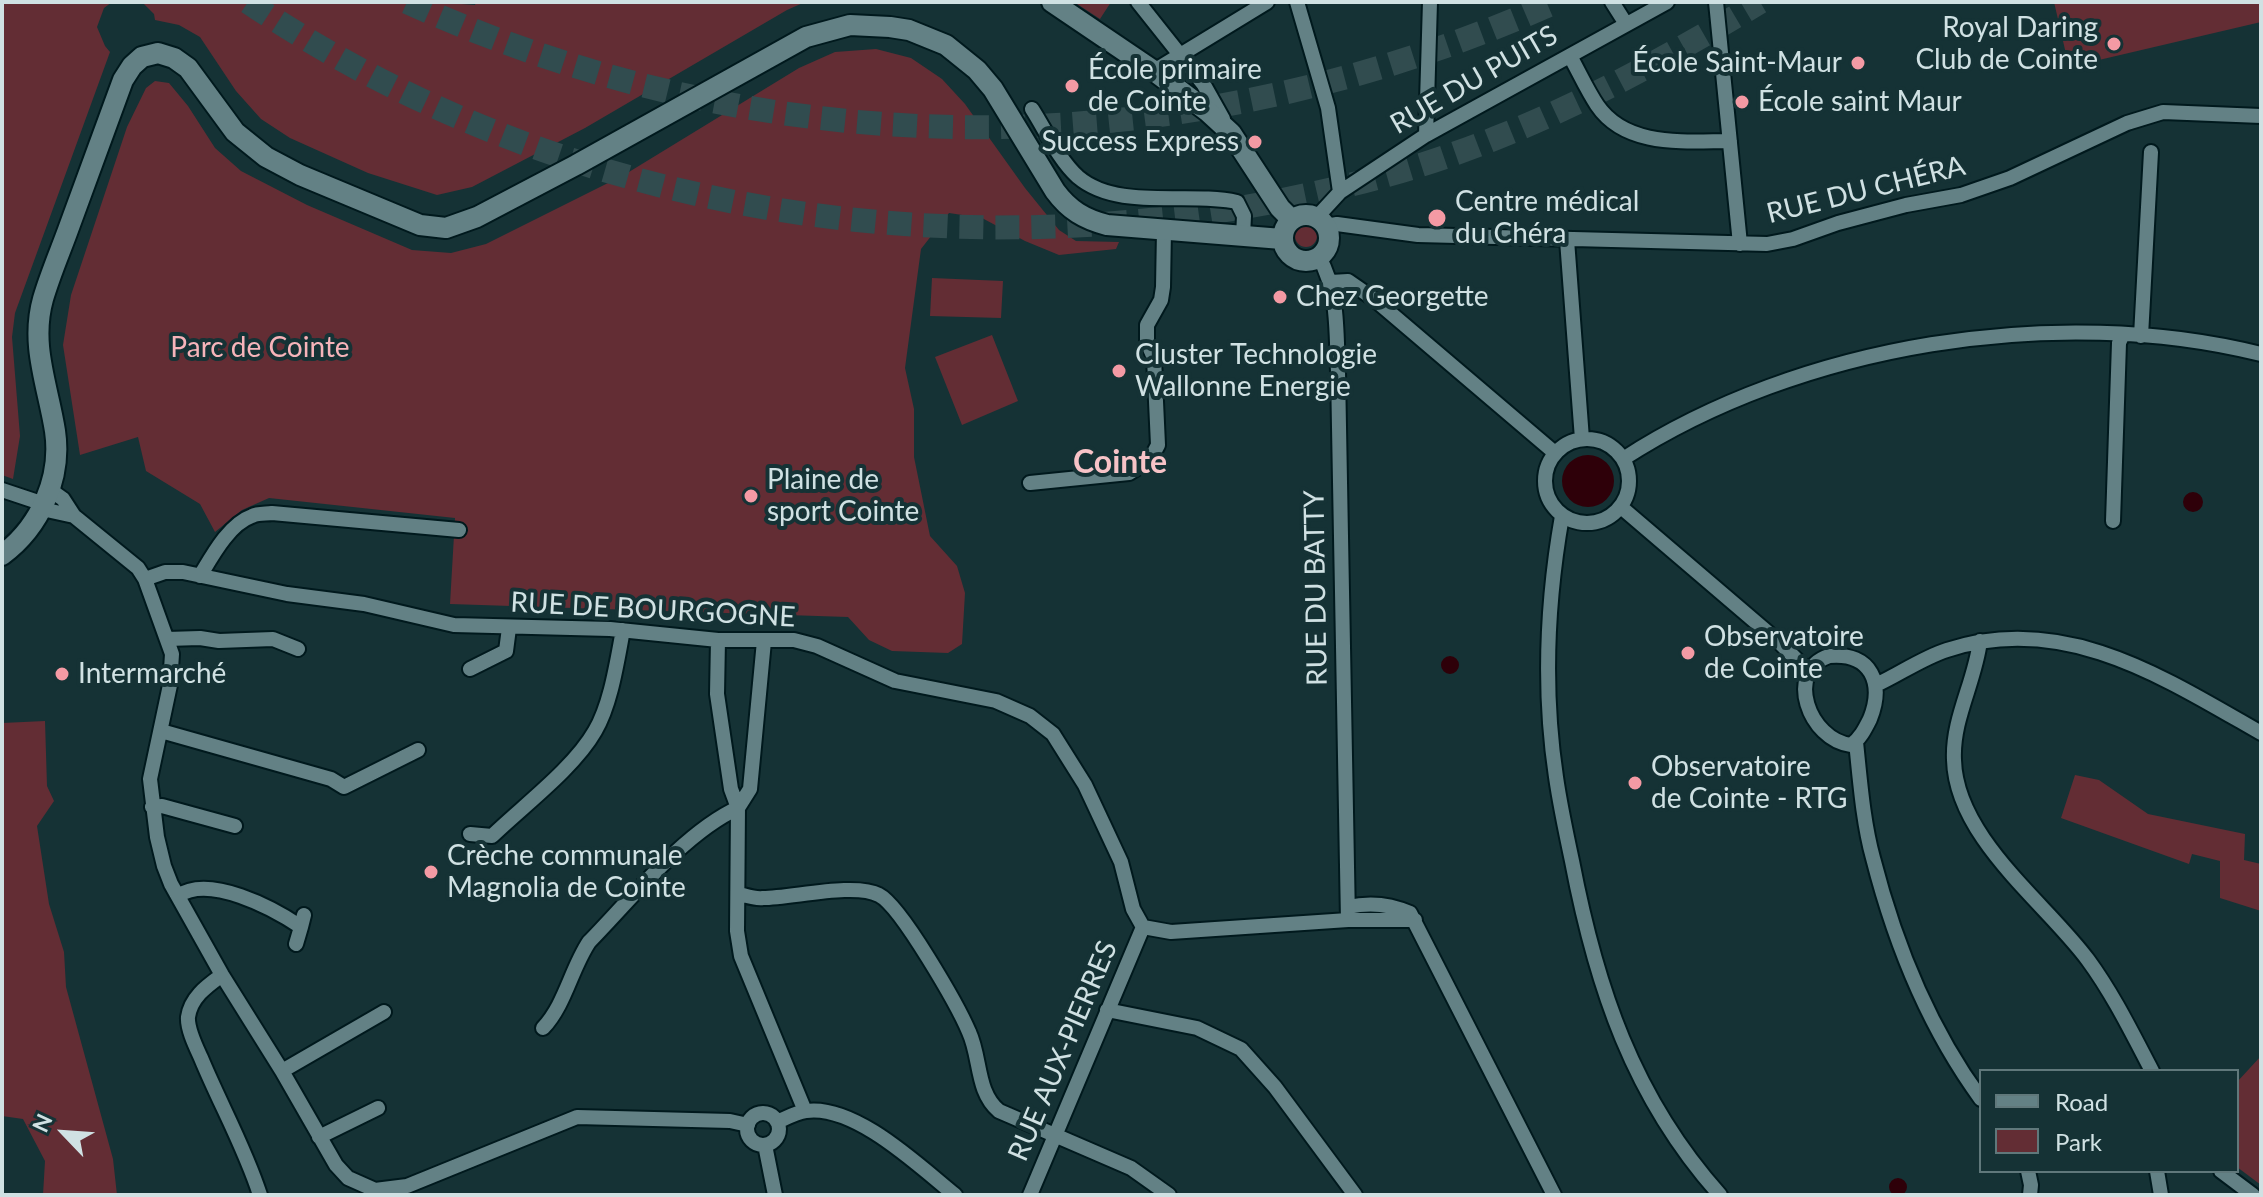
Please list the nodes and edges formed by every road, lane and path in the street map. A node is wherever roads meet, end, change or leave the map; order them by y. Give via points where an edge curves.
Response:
1 (1052, 2) edge
2 (1138, 2) edge
3 (1267, 2) edge
4 (1297, 2) edge
5 (1430, 2) edge
6 (1612, 2) edge
7 (1667, 2) edge
8 (1716, 2) edge
9 (1626, 24) junction
10 (1183, 55) junction
11 (1570, 56) junction
12 (1154, 71) junction
13 (1032, 109) dead end
14 (2261, 116) edge
15 (1231, 133) junction
16 (1426, 135) junction
17 (1730, 141) junction
18 (2151, 152) dead end
19 (1070, 169) junction
20 (1051, 184) junction
21 (1340, 192) junction
22 (1291, 219) junction
23 (1322, 222) junction
24 (1164, 230) junction
25 (1243, 236) junction
26 (1282, 239) junction
27 (1567, 240) junction
28 (1740, 244) junction
29 (1319, 257) junction
30 (1331, 282) junction
31 (2123, 334) junction
32 (2141, 336) junction
33 (2261, 354) edge
34 (1582, 439) junction
35 (1555, 453) junction
36 (1623, 459) junction
37 (1030, 483) dead end
38 (2, 490) edge
39 (45, 501) junction
40 (1621, 507) junction
41 (74, 516) junction
42 (1562, 516) junction
43 (2113, 521) dead end
44 (459, 530) dead end
45 (2, 555) edge
46 (200, 576) junction
47 (145, 579) junction
48 (509, 628) junction
49 (623, 630) junction
50 (167, 639) junction
51 (718, 640) junction
52 (764, 641) junction
53 (1980, 641) junction
54 (298, 649) dead end
55 (470, 669) dead end
56 (1808, 671) junction
57 (1876, 685) junction
58 (161, 731) junction
59 (2261, 733) edge
60 (1856, 742) junction
61 (418, 750) dead end
62 (152, 807) junction
63 (738, 808) junction
64 (235, 826) dead end
65 (470, 834) dead end
66 (739, 894) junction
67 (178, 896) junction
68 (1348, 913) junction
69 (1143, 927) junction
70 (296, 944) dead end
71 (222, 975) junction
72 (1107, 1010) junction
73 (384, 1012) dead end
74 (543, 1028) dead end
75 (2146, 1067) edge
76 (282, 1071) junction
77 (1979, 1096) edge
78 (378, 1108) dead end
79 (805, 1111) junction
80 (777, 1122) junction
81 (748, 1125) junction
82 (1056, 1133) junction
83 (319, 1137) junction
84 (765, 1145) junction
85 (2028, 1173) edge
86 (2157, 1173) edge
87 (2224, 1173) edge
88 (260, 1195) edge
89 (775, 1195) edge
90 (955, 1195) edge
91 (1030, 1195) edge
92 (1169, 1195) edge
93 (1355, 1195) edge
94 (1554, 1195) edge
95 (1720, 1195) edge
96 (2030, 1195) edge
97 (2161, 1195) edge
98 (2253, 1195) edge

1 - 12 street
2 - 10 street
3 - 10 street
4 - 21 street via 1328,108
5 - 16 street
6 - 9 street
7 - 9 street, RUE DU PUITS
8 - 17 street
9 - 11 street, RUE DU PUITS
10 - 12 street
10 - 15 street
11 - 16 street, RUE DU PUITS
11 - 17 street via 1598,107 1617,125 1638,136 1664,140
12 - 15 street
13 - 19 street
14 - 28 street, RUE DU CHÉRA via 2163,112 1961,195 1906,205 1793,239
15 - 22 street
16 - 21 street, RUE DU PUITS
17 - 28 street
18 - 32 street
19 - 20 street
19 - 25 street via 1098,190 1121,195 1237,202 1244,216
20 - 24 street via 1064,203 1085,218
20 - 39 street via 977,70 946,45 890,27 850,25 806,37 576,165 446,228 420,225 266,157 235,132 188,68 158,53 142,57 123,80 43,299 38,343 57,449
21 - 23 street, RUE DU PUITS
22 - 23 street via 1306,214
22 - 26 street
23 - 27 street, RUE DU CHÉRA via 1418,235
23 - 29 street via 1329,242
24 - 25 street
24 - 37 street via 1161,300 1147,325 1158,445 1150,460 1129,473
25 - 26 street
26 - 29 street via 1293,257
27 - 28 street, RUE DU CHÉRA
27 - 34 street
29 - 30 street, RUE DU BATTY
30 - 35 street via 1348,281 1374,299
30 - 68 street, RUE DU BATTY via 1338,372
31 - 32 street
31 - 36 street via 1959,341 1814,371 1658,436
31 - 43 street
32 - 33 street via 2197,340
34 - 35 street
34 - 36 street via 1605,443
35 - 42 street via 1544,482 1552,507
36 - 40 street via 1629,482
38 - 39 street
39 - 41 street
39 - 41 street via 63,499
39 - 45 street via 22,537
40 - 42 street via 1600,522 1574,522
40 - 56 street
41 - 47 street
42 - 95 street via 1551,595 1548,681 1555,776 1586,934 1626,1049 1656,1108
44 - 46 street via 253,515 239,524
46 - 47 street, RUE DE BOURGOGNE via 165,572
46 - 48 street, RUE DE BOURGOGNE via 446,624
47 - 50 street
48 - 49 street, RUE DE BOURGOGNE
48 - 55 street via 506,651
49 - 51 street, RUE DE BOURGOGNE
49 - 65 street via 597,728 583,750 492,836
50 - 54 street via 273,639
50 - 58 street via 173,669
51 - 52 street, RUE DE BOURGOGNE
51 - 63 street via 717,694
52 - 63 street via 750,789
52 - 69 street, RUE DE BOURGOGNE via 817,646 895,681 996,701 1030,716 1053,734 1085,785 1121,862
53 - 57 street via 1943,652
53 - 59 street via 2023,638 2110,655 2173,682
53 - 75 street via 1954,747 1968,810 2012,876 2088,960
56 - 57 street via 1820,659 1846,656 1866,666
56 - 60 street via 1808,704 1816,725 1834,740
57 - 60 street via 1872,713
58 - 61 street via 331,779 342,792
58 - 62 street via 150,779
60 - 77 street via 1872,856 1887,906 1921,999 1942,1042
62 - 64 street
62 - 67 street via 164,866
63 - 66 street
63 - 74 street via 697,832 589,942 554,1016
66 - 79 street via 741,956
66 - 82 street via 760,899 859,890 880,895 919,946 970,1035 988,1102
67 - 70 street via 203,887 272,908 303,921
67 - 71 street
68 - 69 street via 1171,932
68 - 94 street via 1360,904 1396,906 1410,913
69 - 72 street, RUE AUX-PIERRES
71 - 76 street
71 - 88 street via 200,992 187,1020
72 - 82 street, RUE AUX-PIERRES
72 - 93 street via 1197,1028 1241,1049
73 - 76 street
76 - 83 street
78 - 83 street
79 - 80 street
79 - 90 street via 838,1114 860,1125
80 - 81 street via 762,1113
80 - 84 street via 776,1140
81 - 83 street via 577,1117 407,1186 375,1190 348,1178
81 - 84 street via 751,1139
82 - 91 street, RUE AUX-PIERRES
82 - 92 street via 1131,1168
84 - 89 street
85 - 96 street
86 - 97 street
87 - 98 street

